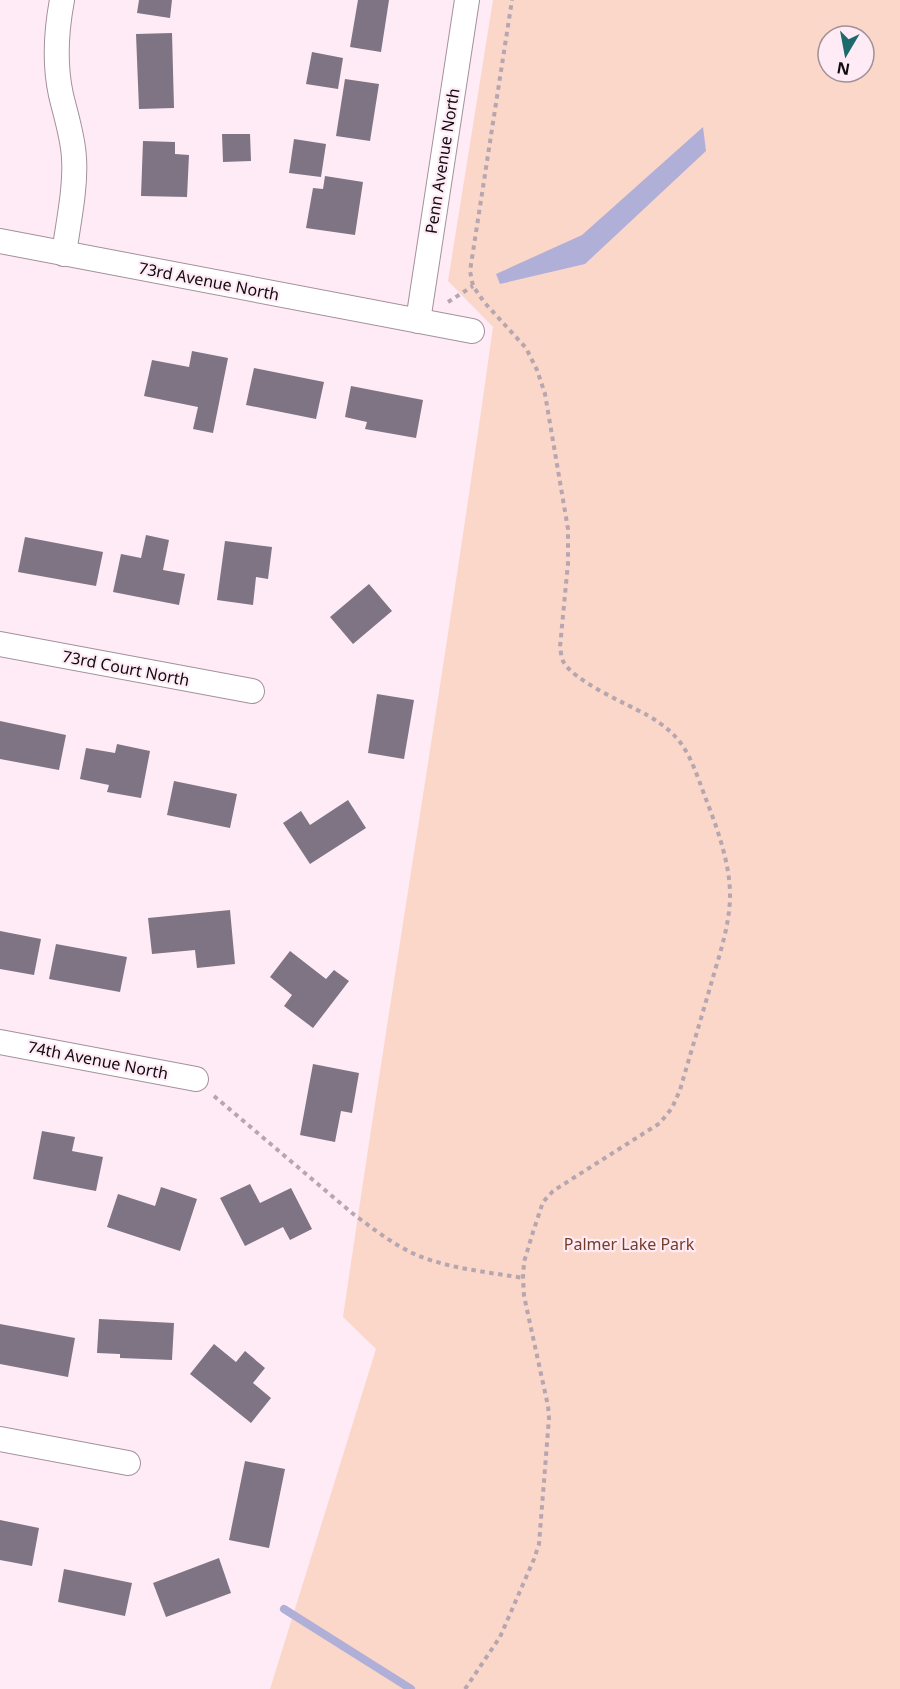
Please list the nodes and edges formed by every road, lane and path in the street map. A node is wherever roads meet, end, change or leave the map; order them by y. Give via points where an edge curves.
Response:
1 (62, 0) edge
2 (467, 0) edge
3 (512, 0) edge
4 (0, 241) edge
5 (64, 254) junction
6 (418, 321) junction
7 (472, 332) dead end
8 (0, 644) edge
9 (252, 691) dead end
10 (0, 1042) edge
11 (196, 1079) joint
12 (523, 1278) junction
13 (0, 1439) edge
14 (128, 1463) dead end
15 (465, 1689) edge

1 - 5 street via 55,50 74,159
2 - 6 street, Penn Avenue North
3 - 12 path via 470,271 473,286 484,302 526,348 545,394 568,529 560,647 563,661 582,678 656,721 679,740 692,760 722,846 730,895 720,952 672,1108 660,1123 553,1191 543,1202 524,1262
4 - 5 street, 73rd Avenue North
5 - 6 street, 73rd Avenue North
6 - 7 street, 73rd Avenue North
8 - 9 street, 73rd Court North
10 - 11 street, 74th Avenue North
11 - 12 path via 352,1213 416,1255 453,1267
12 - 15 path via 548,1406 539,1544 501,1637
13 - 14 street

